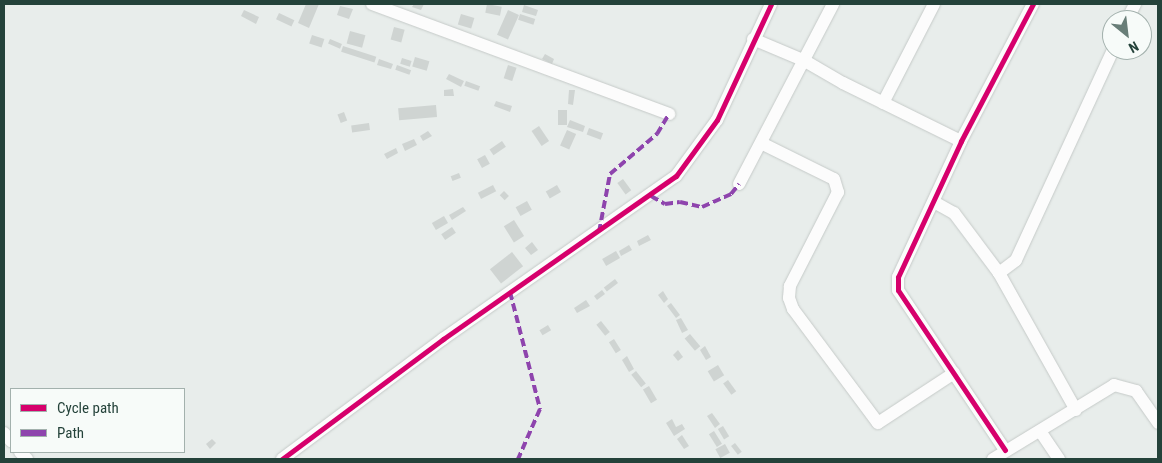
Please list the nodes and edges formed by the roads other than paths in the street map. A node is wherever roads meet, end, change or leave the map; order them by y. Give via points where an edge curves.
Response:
1 (372, 4) edge
2 (771, 4) edge
3 (833, 4) edge
4 (934, 4) edge
5 (1033, 4) edge
6 (753, 39) junction
7 (1109, 60) edge
8 (805, 61) junction
9 (883, 103) junction
10 (669, 114) dead end
11 (960, 141) junction
12 (761, 143) junction
13 (739, 184) dead end
14 (934, 202) junction
15 (999, 274) junction
16 (954, 373) junction
17 (1076, 410) junction
18 (1158, 423) edge
19 (1040, 431) junction
20 (1005, 450) junction
21 (282, 459) edge
22 (993, 459) edge
23 (1060, 459) edge

1 - 10 street
2 - 6 street
3 - 8 street
4 - 9 street
5 - 11 street
6 - 8 street
6 - 21 street via 753,48 717,120 676,176 443,339
7 - 15 street via 1016,260
8 - 9 street
8 - 12 street
9 - 11 street
11 - 14 street
12 - 13 street
12 - 16 street via 834,179 838,192 790,286 789,298 793,309 878,423
14 - 15 street via 954,213
14 - 16 street via 898,277 898,290
15 - 17 street
16 - 20 street
17 - 18 street via 1114,385 1136,391
17 - 19 street
19 - 20 street
19 - 23 street
20 - 22 street

